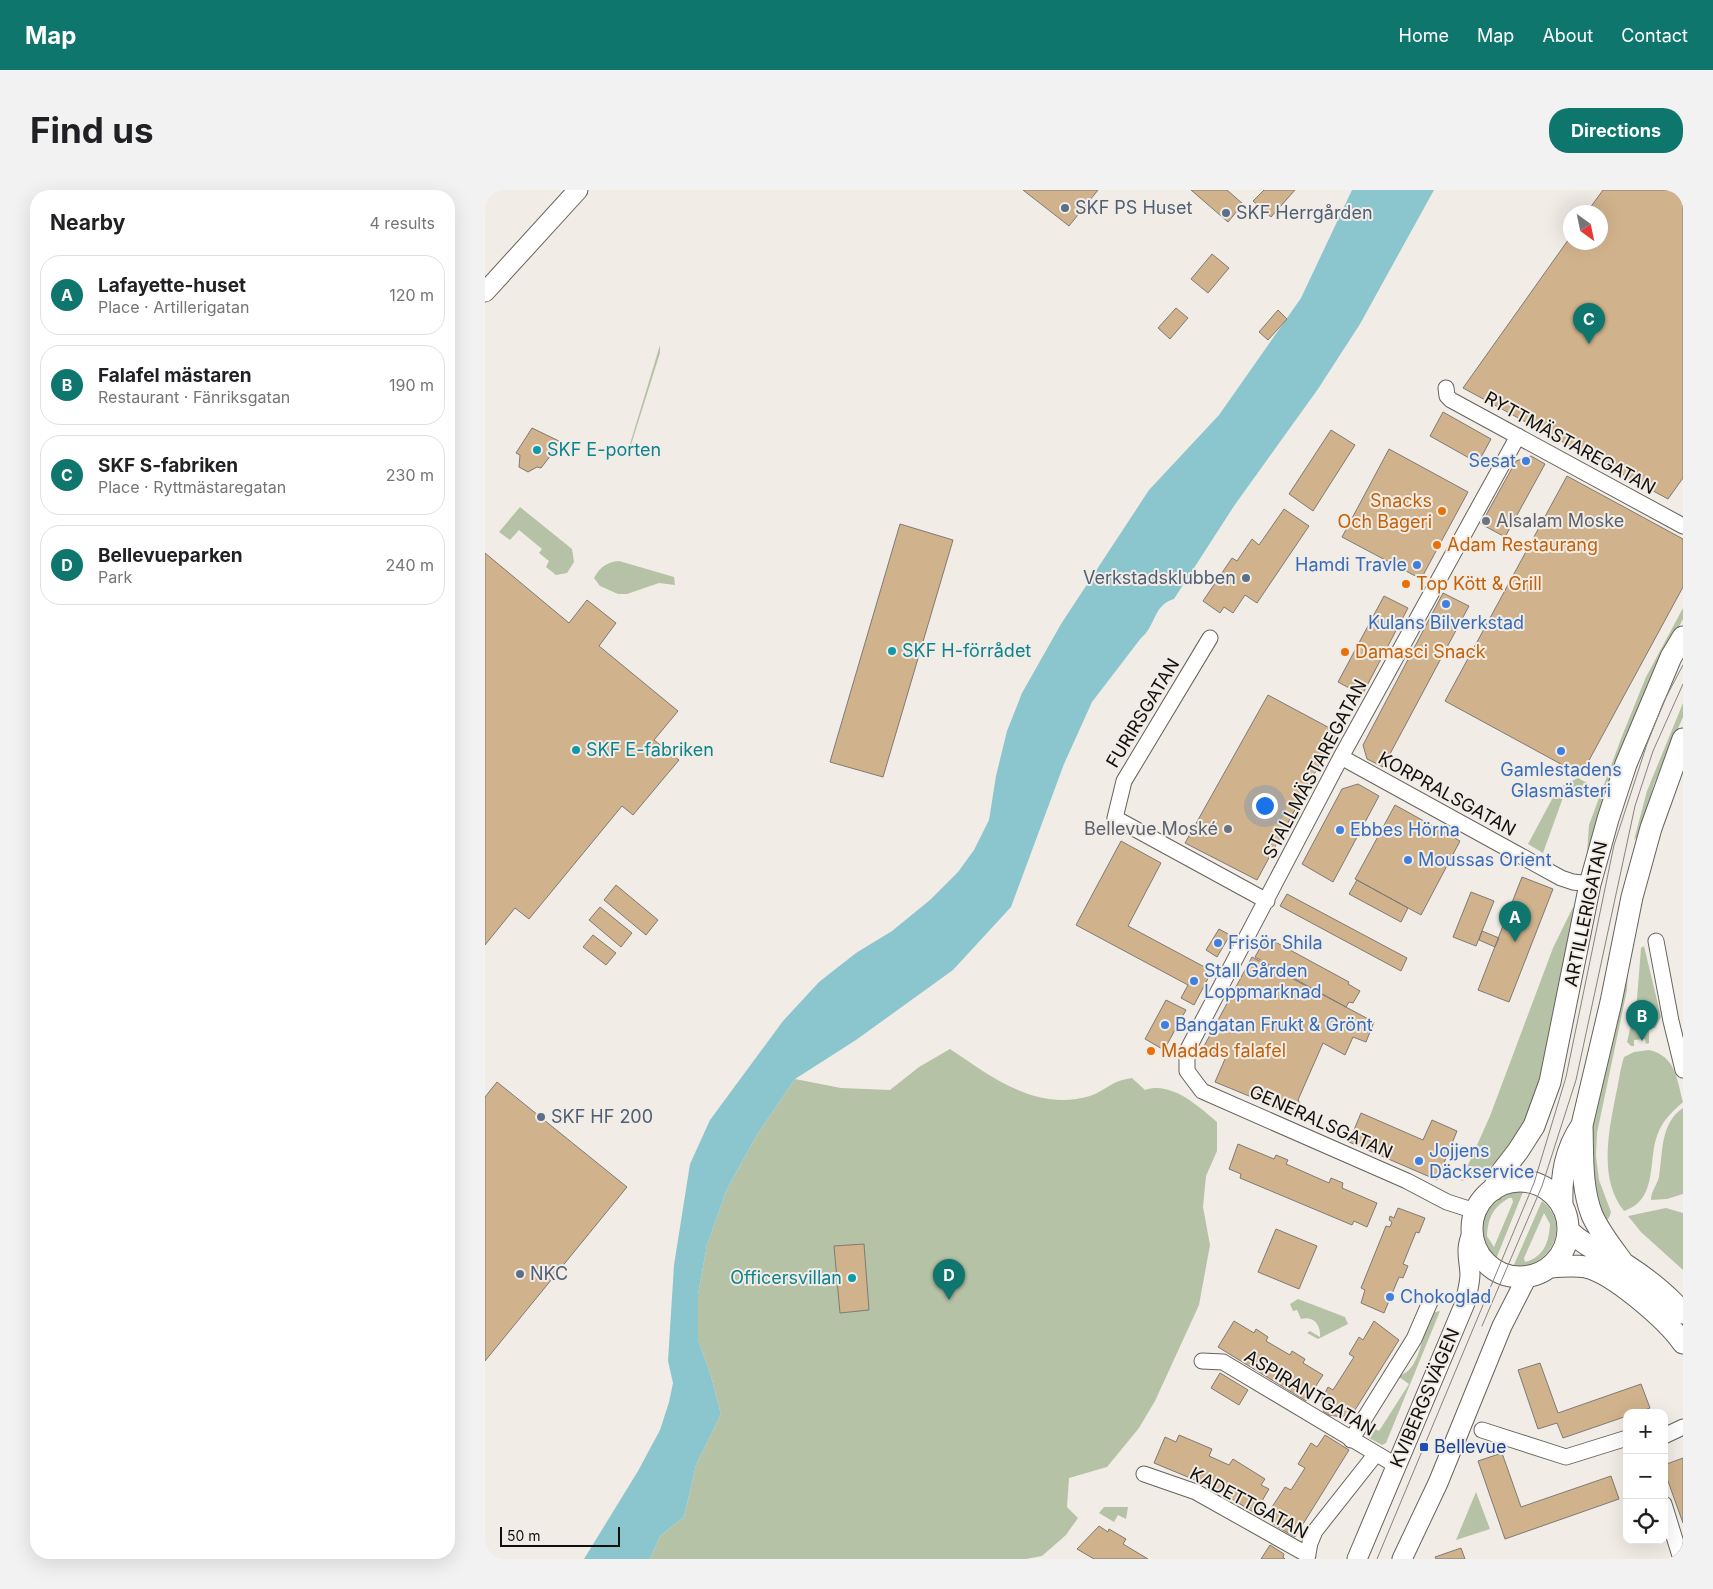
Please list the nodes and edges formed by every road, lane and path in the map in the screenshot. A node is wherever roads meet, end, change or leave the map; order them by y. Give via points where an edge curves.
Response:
1 (578, 190) edge
2 (485, 292) edge
3 (1446, 388) dead end
4 (1518, 436) junction
5 (1683, 526) edge
6 (1682, 637) edge
7 (1210, 638) dead end
8 (1683, 739) edge
9 (1341, 757) junction
10 (1589, 884) junction
11 (1267, 901) junction
12 (1656, 941) dead end
13 (1683, 1070) edge
14 (1187, 1071) joint
15 (1583, 1125) junction
16 (1493, 1190) junction
17 (1562, 1205) junction
18 (1475, 1211) junction
19 (1569, 1231) junction
20 (1472, 1234) junction
21 (1624, 1264) junction
22 (1551, 1267) junction
23 (1527, 1277) junction
24 (1431, 1302) dead end
25 (1683, 1313) edge
26 (1683, 1343) edge
27 (1202, 1361) dead end
28 (1683, 1427) edge
29 (1482, 1430) dead end
30 (1668, 1434) edge
31 (1623, 1439) edge
32 (1351, 1440) junction
33 (1375, 1455) junction
34 (1397, 1466) junction
35 (1144, 1474) dead end
36 (1668, 1517) edge
37 (1308, 1557) edge
38 (1357, 1559) edge
39 (1402, 1559) edge
40 (1681, 1559) edge

1 - 2 street
3 - 4 street, RYTTMÄSTAREGATAN via 1451,400
4 - 5 street, RYTTMÄSTAREGATAN
4 - 9 street, STALLMÄSTAREGATAN
6 - 10 main road, ARTILLERIGATAN via 1626,764
7 - 11 street, FURIRSGATAN via 1124,781 1115,818
8 - 15 main road via 1651,828 1632,897
9 - 10 street, KORPRALSGATAN via 1561,878
9 - 11 street, STALLMÄSTAREGATAN
10 - 16 main road, ARTILLERIGATAN via 1550,1082 1534,1126
11 - 14 street, STALLMÄSTAREGATAN via 1187,1051
12 - 13 street
14 - 18 street, GENERALSGATAN via 1202,1091 1407,1181 1447,1202
15 - 17 main road via 1572,1140 1562,1172
15 - 21 main road via 1586,1193 1592,1214
16 - 17 main road via 1507,1183 1529,1182 1547,1189
16 - 18 main road, ARTILLERIGATAN
17 - 19 main road
18 - 20 main road
19 - 21 main road via 1584,1245
19 - 22 main road via 1564,1251
20 - 23 main road via 1478,1253 1491,1268 1510,1277
20 - 34 street, KVIBERGSVÄGEN via 1467,1250 1470,1275 1465,1302
21 - 25 main road
22 - 23 main road
22 - 26 main road via 1587,1268 1608,1277 1661,1318
23 - 39 street via 1502,1326 1438,1483
24 - 32 street via 1414,1339
27 - 32 street, ASPIRANTGATAN via 1223,1362
28 - 30 street
29 - 31 street via 1565,1457
32 - 33 street, ASPIRANTGATAN
33 - 34 street, ASPIRANTGATAN
33 - 37 street via 1315,1532
34 - 38 street, KVIBERGSVÄGEN
35 - 37 street, KADETTGATAN via 1196,1492
36 - 40 street

